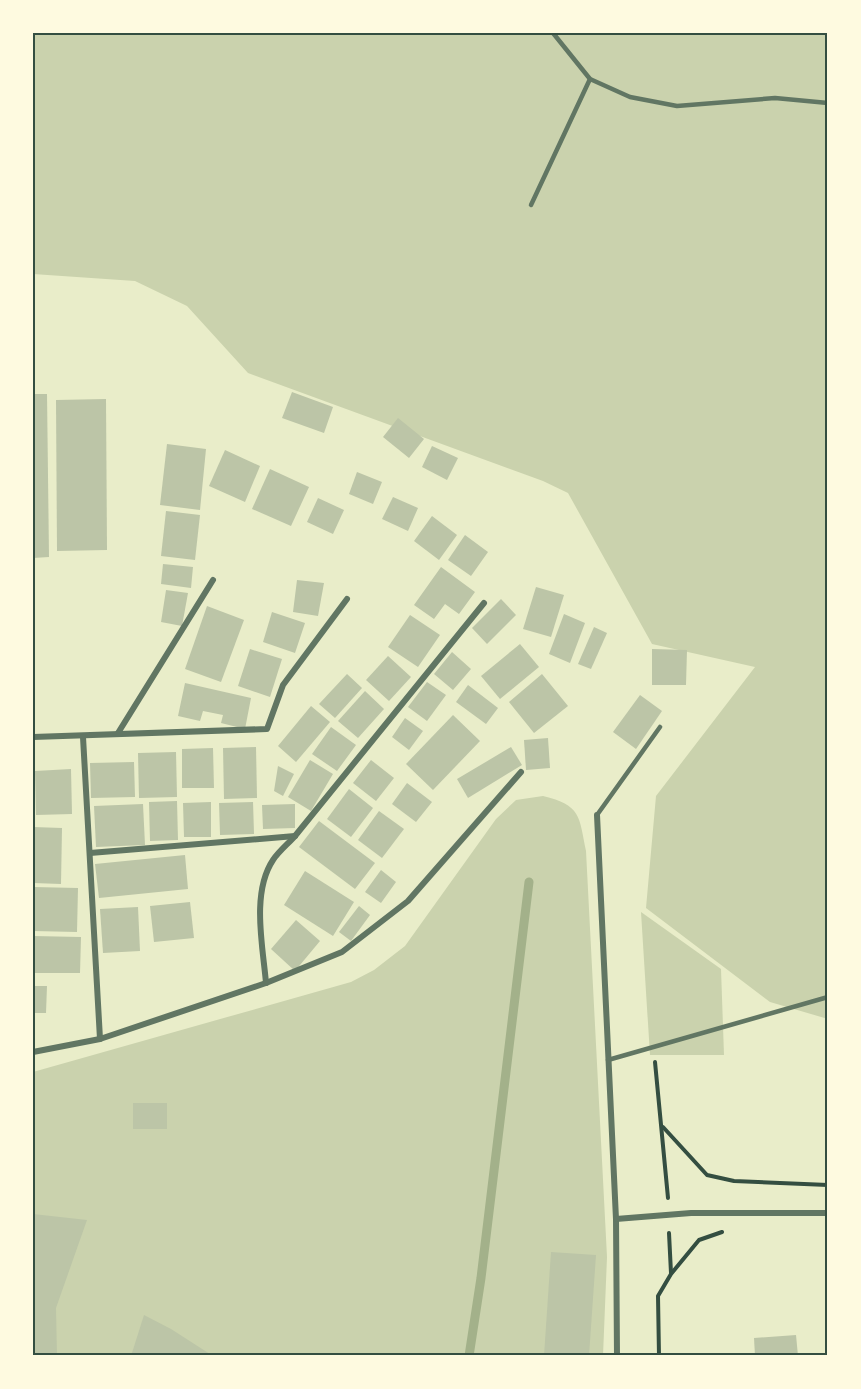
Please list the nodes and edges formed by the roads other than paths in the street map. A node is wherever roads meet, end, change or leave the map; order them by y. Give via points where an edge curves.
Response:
1 (553, 33) edge
2 (590, 79) junction
3 (828, 103) edge
4 (531, 205) dead end
5 (213, 580) dead end
6 (347, 599) dead end
7 (484, 603) dead end
8 (660, 727) dead end
9 (118, 733) junction
10 (83, 736) junction
11 (33, 737) edge
12 (521, 772) dead end
13 (597, 815) joint
14 (295, 836) junction
15 (90, 853) junction
16 (266, 984) junction
17 (828, 997) edge
18 (100, 1039) junction
19 (33, 1052) edge
20 (608, 1060) junction
21 (828, 1213) edge
22 (615, 1219) junction
23 (617, 1356) edge

1 - 2 lane
2 - 3 lane via 630,97 677,106 775,98
2 - 4 lane
5 - 9 street
6 - 9 street via 283,685 267,729
7 - 14 street
8 - 13 lane
9 - 10 street
10 - 11 street
10 - 15 street
12 - 16 street via 408,901 342,952
13 - 20 street
14 - 15 street
14 - 16 street via 272,860 264,885 261,910
15 - 18 street
16 - 18 street
17 - 20 lane
18 - 19 street
20 - 22 street
21 - 22 street via 702,1213
22 - 23 street

